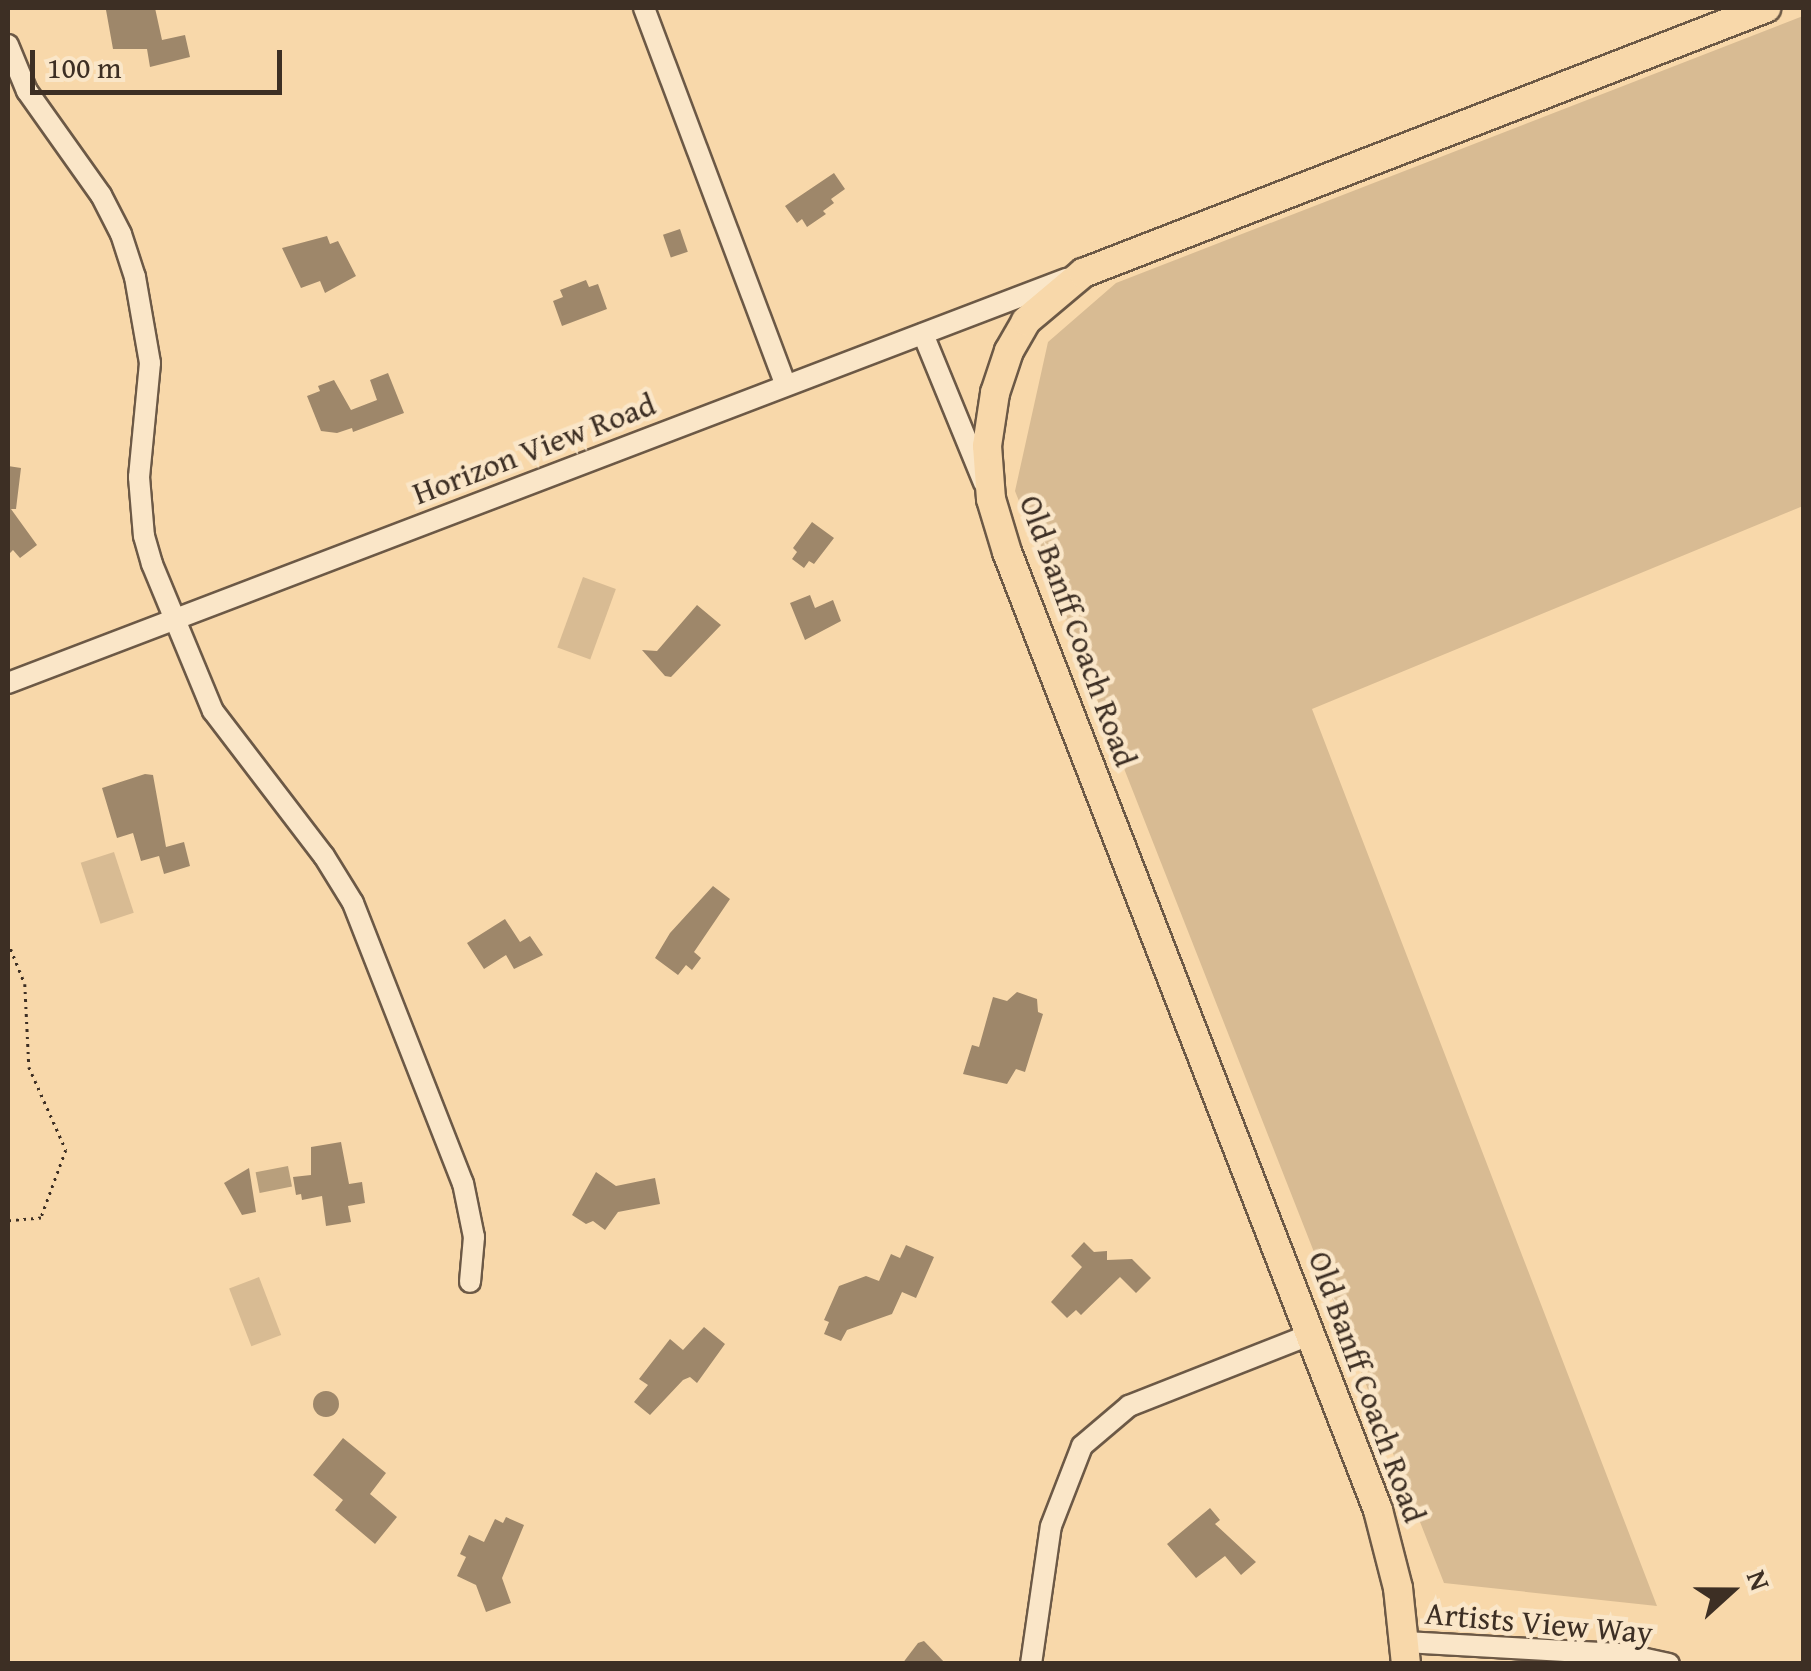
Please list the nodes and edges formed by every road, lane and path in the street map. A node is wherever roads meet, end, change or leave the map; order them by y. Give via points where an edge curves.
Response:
1 (644, 8) edge
2 (1766, 8) edge
3 (8, 44) edge
4 (1083, 273) junction
5 (923, 334) junction
6 (785, 384) junction
7 (991, 499) junction
8 (174, 620) junction
9 (8, 683) edge
10 (8, 942) edge
11 (8, 1221) edge
12 (470, 1282) dead end
13 (1312, 1334) junction
14 (1405, 1653) edge
15 (1031, 1664) edge
16 (1669, 1664) edge

1 - 6 street
2 - 4 main road, Old Banff Coach Road
3 - 8 street via 27,91 101,195 135,277 150,363 140,501 152,564
4 - 5 street, Horizon View Road
4 - 7 main road, Old Banff Coach Road via 1026,322 1010,351 987,446
5 - 6 street, Horizon View Road
5 - 7 street
6 - 8 street, Horizon View Road
7 - 13 main road, Old Banff Coach Road via 1039,639
8 - 9 street, Horizon View Road
8 - 12 street via 213,711 353,903 463,1183 474,1238
10 - 11 path via 24,984 29,1066 66,1150 41,1218
13 - 14 main road, Old Banff Coach Road via 1378,1510 1398,1588
13 - 15 street via 1129,1406 1082,1446 1051,1526
14 - 16 street, Artists View Way via 1624,1654

